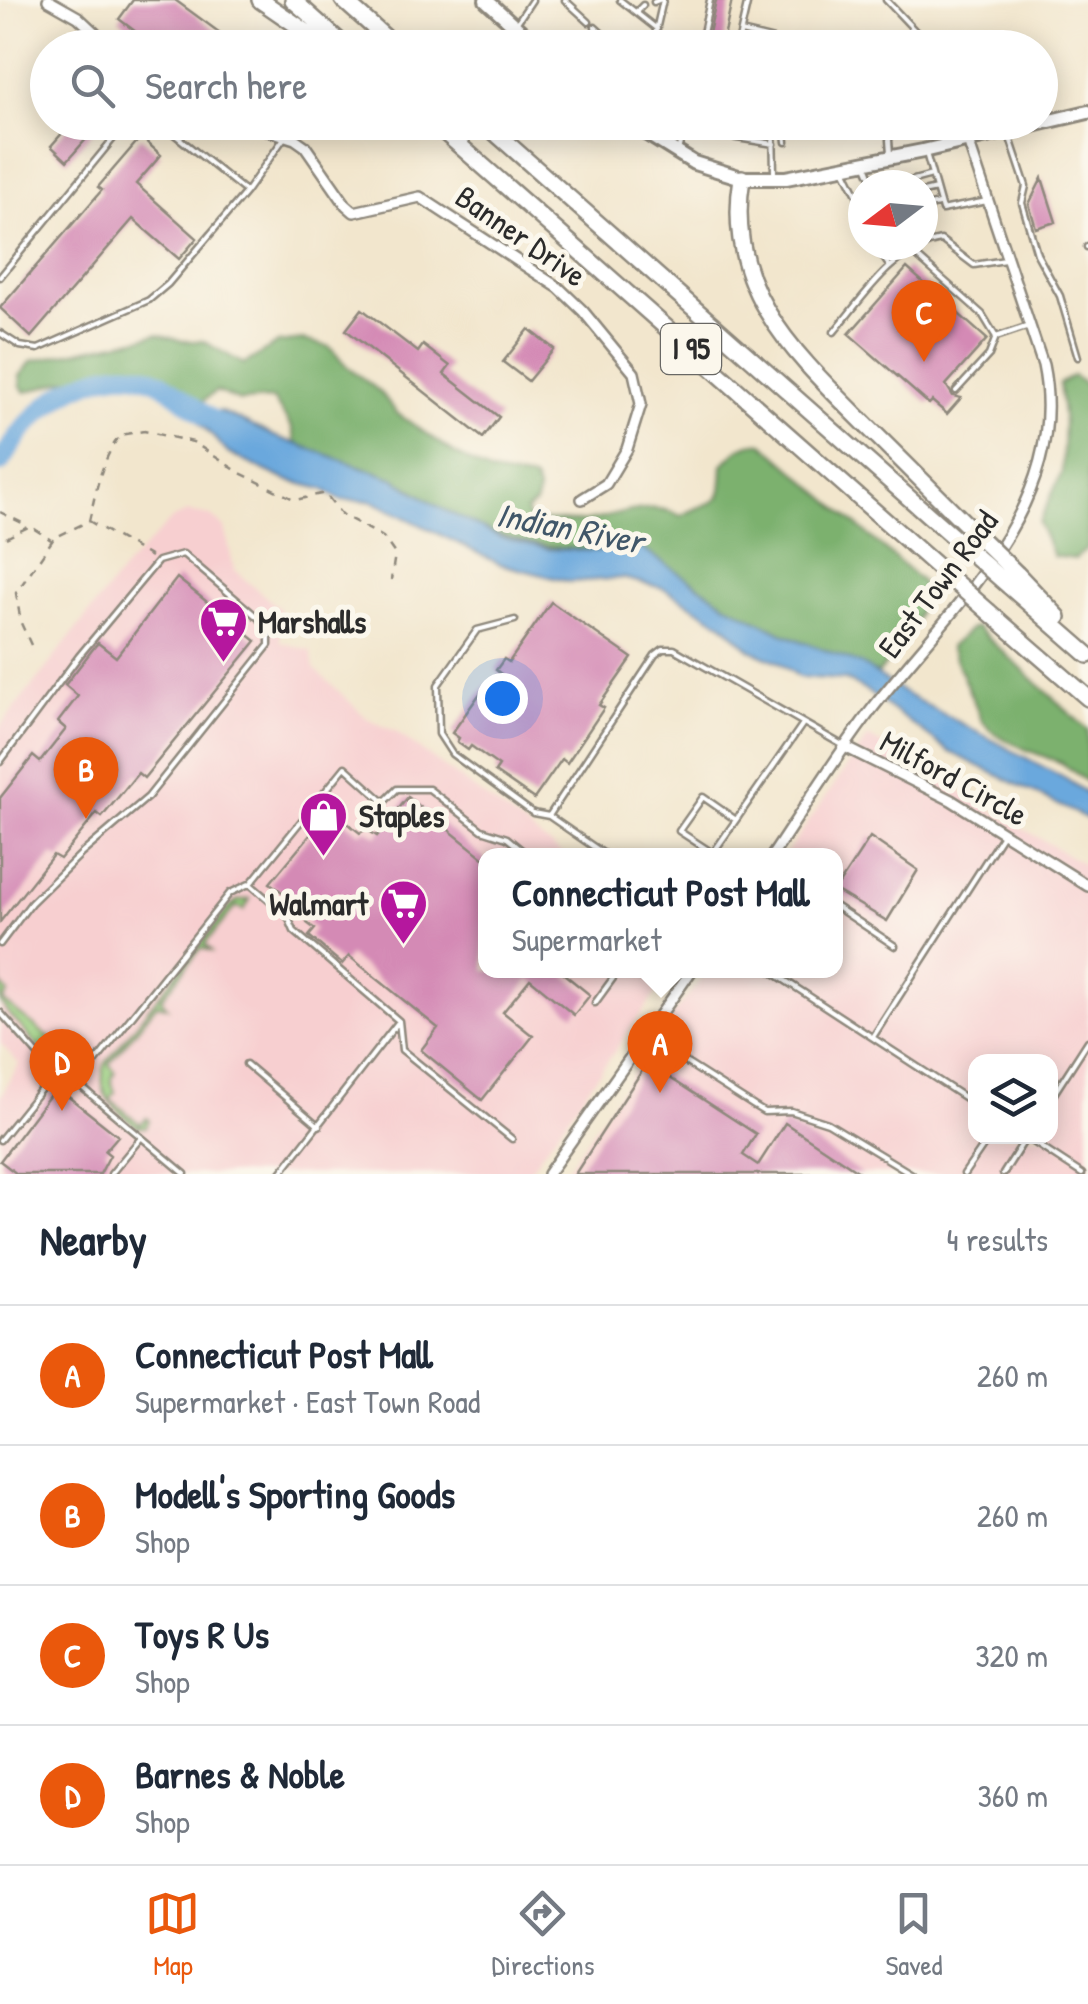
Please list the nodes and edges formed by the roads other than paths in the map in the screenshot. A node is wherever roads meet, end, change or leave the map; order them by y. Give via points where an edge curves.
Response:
1 (50, 0) edge
2 (260, 0) edge
3 (293, 0) edge
4 (343, 0) edge
5 (486, 0) edge
6 (532, 0) edge
7 (575, 0) edge
8 (620, 0) edge
9 (710, 0) edge
10 (748, 0) edge
11 (886, 0) edge
12 (566, 1) edge
13 (659, 1) edge
14 (639, 7) edge
15 (589, 22) dead end
16 (515, 26) junction
17 (595, 26) dead end
18 (657, 29) joint
19 (92, 30) edge
20 (304, 30) edge
21 (327, 30) edge
22 (377, 30) edge
23 (520, 30) edge
24 (599, 30) edge
25 (704, 30) edge
26 (741, 30) edge
27 (915, 30) edge
28 (1088, 112) edge
29 (1058, 119) edge
30 (112, 140) edge
31 (181, 140) edge
32 (283, 140) edge
33 (293, 140) edge
34 (447, 140) edge
35 (453, 140) edge
36 (503, 140) edge
37 (656, 140) edge
38 (681, 140) edge
39 (750, 140) edge
40 (774, 140) edge
41 (889, 140) edge
42 (972, 140) edge
43 (1011, 140) edge
44 (968, 141) junction
45 (774, 144) junction
46 (926, 151) junction
47 (677, 153) junction
48 (891, 158) junction
49 (866, 164) junction
50 (843, 168) junction
51 (868, 170) edge
52 (931, 170) edge
53 (742, 178) junction
54 (774, 178) junction
55 (848, 178) edge
56 (503, 184) junction
57 (246, 192) junction
58 (938, 197) edge
59 (987, 202) junction
60 (940, 204) joint
61 (938, 241) edge
62 (885, 260) edge
63 (899, 260) edge
64 (921, 260) edge
65 (1005, 260) junction
66 (890, 268) junction
67 (0, 276) edge
68 (1031, 326) junction
69 (834, 332) dead end
70 (0, 333) edge
71 (996, 336) junction
72 (1078, 357) dead end
73 (956, 391) dead end
74 (582, 499) dead end
75 (973, 543) junction
76 (515, 620) dead end
77 (1088, 652) edge
78 (1088, 698) edge
79 (802, 725) junction
80 (845, 747) junction
81 (0, 762) edge
82 (549, 816) junction
83 (736, 820) junction
84 (1005, 832) junction
85 (519, 848) edge
86 (596, 848) edge
87 (703, 848) edge
88 (716, 848) edge
89 (777, 848) edge
90 (250, 884) junction
91 (1088, 886) edge
92 (843, 911) edge
93 (0, 944) edge
94 (896, 946) dead end
95 (613, 978) edge
96 (686, 978) edge
97 (782, 978) edge
98 (594, 1002) dead end
99 (0, 1012) edge
100 (399, 1020) junction
101 (873, 1038) junction
102 (1088, 1041) edge
103 (680, 1050) dead end
104 (246, 1064) dead end
105 (54, 1074) junction
106 (78, 1084) junction
107 (1058, 1088) edge
108 (968, 1100) edge
109 (319, 1126) junction
110 (141, 1137) junction
111 (512, 1139) dead end
112 (0, 1140) edge
113 (985, 1144) edge
114 (1022, 1144) edge
115 (1037, 1144) edge
116 (112, 1174) edge
117 (185, 1174) edge
118 (280, 1174) edge
119 (548, 1174) edge
120 (912, 1174) edge
121 (964, 1174) edge
122 (1003, 1174) edge
123 (1082, 1174) edge

1 - 19 street
2 - 20 highway
3 - 21 highway
4 - 22 highway
5 - 16 main road
6 - 16 lane
7 - 12 lane
8 - 14 lane
9 - 25 lane
10 - 26 lane
11 - 27 lane
12 - 15 lane
13 - 18 lane
14 - 18 lane
16 - 23 main road
17 - 24 lane
28 - 29 main road
30 - 67 lane
31 - 57 lane
32 - 57 lane
33 - 74 street, Banner Drive via 305,146 354,212 420,198 453,216 559,288 628,363 641,394 628,449 606,484
34 - 56 highway
35 - 56 highway, I 95
36 - 75 highway, I 95
37 - 47 main road
38 - 47 lane
39 - 45 lane
40 - 45 lane
41 - 48 lane
42 - 44 main road
43 - 72 lane via 1026,186 1022,203
44 - 46 main road
44 - 59 street, East Town Road
45 - 54 lane
46 - 48 main road
46 - 52 lane
47 - 53 main road
48 - 49 main road
49 - 50 main road
49 - 51 lane
50 - 54 main road
50 - 55 lane
53 - 54 main road
53 - 75 highway via 737,207 745,258 769,318
56 - 78 highway, I 95, bridge
57 - 70 lane via 149,300 38,349
58 - 60 lane
59 - 60 lane via 942,210
59 - 65 street, East Town Road
61 - 65 lane via 974,264
62 - 66 lane
63 - 66 lane
64 - 71 lane via 982,314
65 - 68 street, East Town Road
66 - 69 lane
68 - 71 lane
68 - 80 street, East Town Road via 1049,401 1039,475 1011,532
71 - 73 lane via 989,355
75 - 77 highway, bridge
76 - 82 lane via 477,630 438,685 440,734 452,754 533,812
79 - 80 lane
79 - 82 lane via 674,649 663,649
79 - 83 lane
80 - 84 street, Milford Circle
80 - 89 street, East Town Road
81 - 93 lane via 158,561 183,554 269,627 268,644 148,797 31,903
82 - 86 lane
83 - 87 lane via 702,796 679,831
83 - 88 lane
84 - 91 street, Milford Circle
84 - 101 lane
85 - 90 lane via 482,830 429,789 397,788 384,802 345,767
90 - 100 lane via 288,916 294,931
90 - 106 lane via 230,893
92 - 94 lane
95 - 98 lane
96 - 119 street
97 - 101 lane
99 - 105 lane
100 - 109 lane
100 - 111 lane via 402,1050
101 - 108 lane
102 - 107 lane
103 - 120 lane via 682,1060 764,1112 790,1111 828,1123
104 - 109 lane
105 - 106 lane
105 - 112 lane
106 - 110 lane
109 - 118 lane
110 - 116 lane
110 - 117 lane
113 - 121 lane
114 - 122 lane
115 - 123 lane

